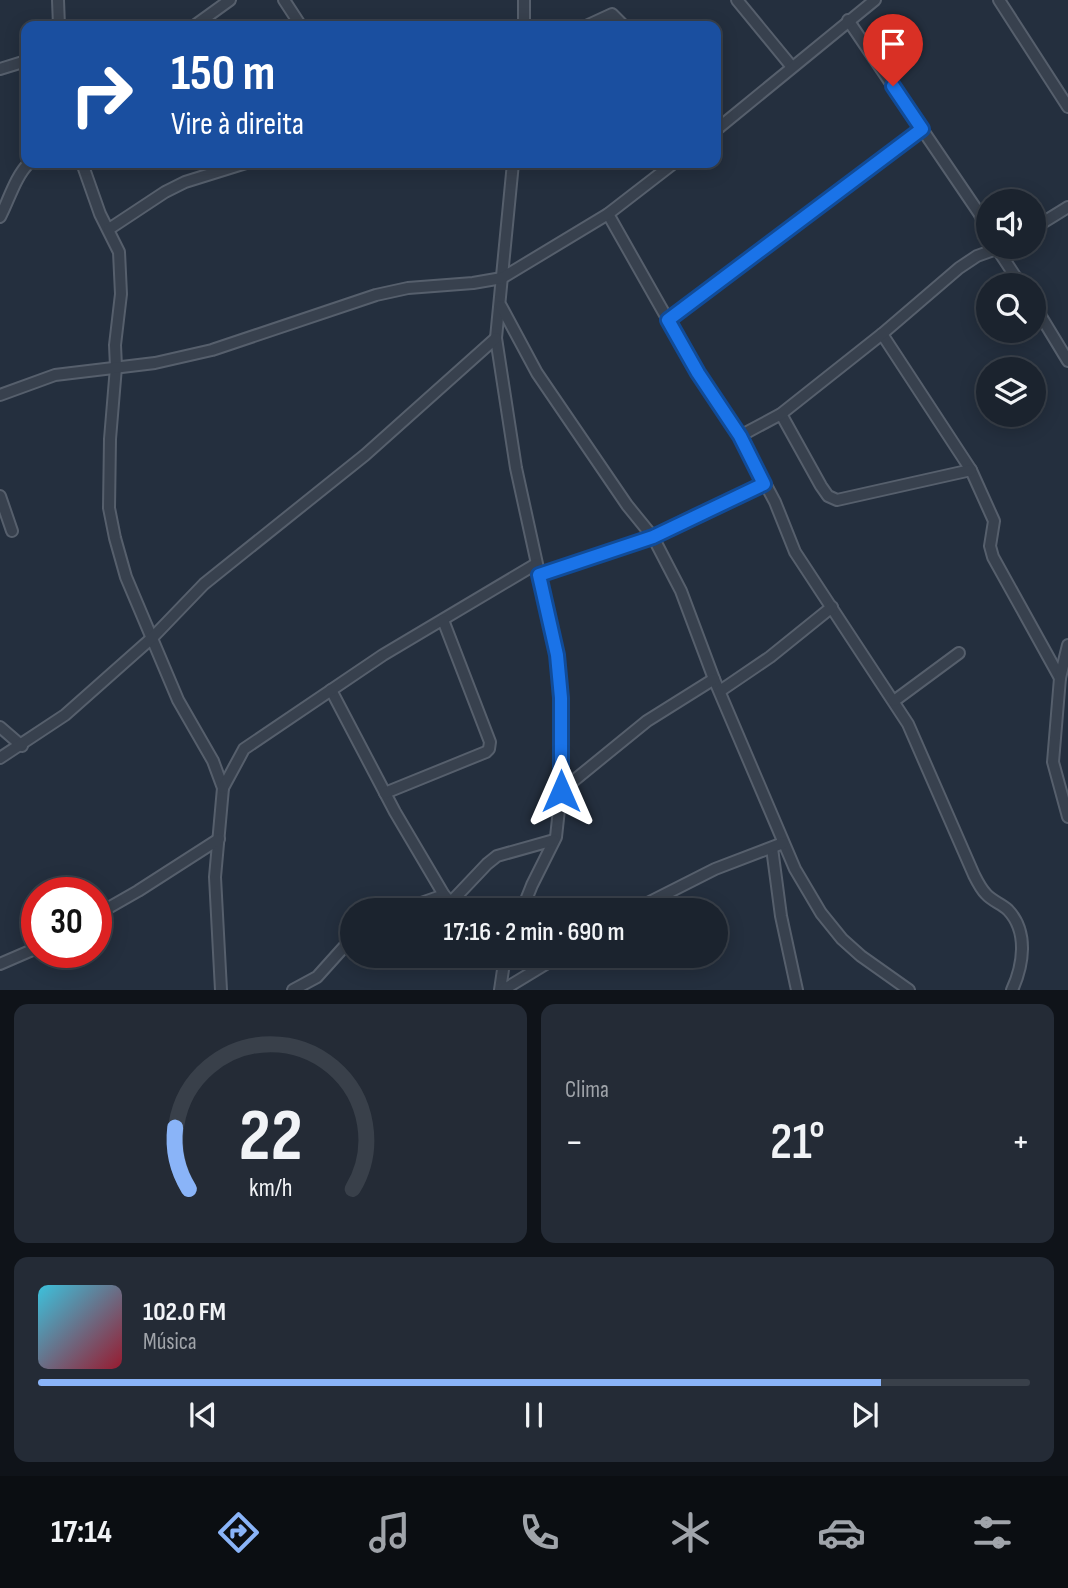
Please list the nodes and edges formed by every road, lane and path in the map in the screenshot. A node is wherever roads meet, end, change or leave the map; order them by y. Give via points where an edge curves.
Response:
1 (58, 0) edge
2 (230, 0) edge
3 (284, 0) edge
4 (524, 0) edge
5 (737, 0) edge
6 (875, 0) edge
7 (999, 0) edge
8 (848, 20) junction
9 (59, 21) edge
10 (201, 21) edge
11 (298, 21) edge
12 (524, 21) edge
13 (597, 21) edge
14 (619, 21) edge
15 (21, 63) edge
16 (792, 67) junction
17 (0, 69) edge
18 (1068, 107) edge
19 (721, 126) edge
20 (922, 129) junction
21 (24, 168) edge
22 (84, 168) edge
23 (230, 168) edge
24 (513, 168) edge
25 (668, 168) edge
26 (1068, 207) edge
27 (976, 209) edge
28 (608, 214) junction
29 (0, 217) edge
30 (1046, 221) edge
31 (109, 229) junction
32 (976, 257) edge
33 (502, 278) junction
34 (501, 306) junction
35 (668, 320) junction
36 (1046, 325) edge
37 (882, 334) junction
38 (496, 338) junction
39 (1068, 361) edge
40 (116, 367) junction
41 (2, 392) edge
42 (781, 414) junction
43 (740, 436) junction
44 (971, 470) junction
45 (764, 484) junction
46 (0, 496) edge
47 (12, 531) dead end
48 (653, 537) junction
49 (538, 570) junction
50 (832, 607) junction
51 (443, 620) junction
52 (153, 637) junction
53 (1068, 645) edge
54 (959, 653) dead end
55 (1060, 678) junction
56 (714, 679) junction
57 (331, 690) junction
58 (720, 691) junction
59 (894, 701) junction
60 (0, 727) edge
61 (22, 746) junction
62 (0, 758) edge
63 (223, 788) junction
64 (561, 791) junction
65 (385, 793) junction
66 (1068, 817) edge
67 (219, 839) junction
68 (554, 840) junction
69 (783, 843) junction
70 (772, 848) junction
71 (449, 898) edge
72 (455, 898) edge
73 (527, 898) edge
74 (658, 898) edge
75 (112, 906) edge
76 (340, 951) edge
77 (21, 955) edge
78 (0, 964) edge
79 (503, 968) edge
80 (538, 968) edge
81 (300, 988) edge
82 (221, 989) edge
83 (502, 989) edge
84 (797, 989) edge
85 (909, 989) edge
86 (1012, 989) edge

1 - 9 street
2 - 10 street
3 - 11 street
4 - 12 street
5 - 16 street
6 - 8 street
7 - 18 street
8 - 16 street
8 - 20 street
13 - 14 street via 612,14
15 - 17 street
16 - 19 street
20 - 27 street
20 - 35 street
21 - 29 street
22 - 31 street
23 - 31 street via 165,192
24 - 33 street
25 - 28 street
26 - 30 street
28 - 33 street
28 - 35 street
31 - 40 street via 119,252
32 - 37 street
33 - 34 street
33 - 40 street via 376,295 212,350
34 - 38 street
34 - 48 street via 537,373
35 - 43 street
36 - 39 street
37 - 42 street
37 - 44 street
38 - 49 street
38 - 52 street via 365,455 204,584
40 - 41 street via 55,375
40 - 52 street via 109,508 126,577
42 - 43 street
42 - 44 street via 821,486 837,500
43 - 45 street
44 - 55 street via 994,521 993,556
45 - 48 street
45 - 50 street via 795,552
46 - 47 street
48 - 49 street
48 - 56 street via 681,591
49 - 51 street
49 - 64 street via 557,655
50 - 58 street
50 - 59 street
51 - 57 street
51 - 65 street via 489,749
52 - 61 street via 65,715
52 - 63 street via 178,700
53 - 55 street
54 - 59 street
55 - 66 street via 1053,762
56 - 58 street
56 - 64 street via 647,721
57 - 63 street via 244,749
57 - 65 street
58 - 69 street
59 - 86 street via 974,875 986,895 1018,924 1021,967
60 - 61 street
61 - 62 street
63 - 67 street
64 - 68 street
65 - 71 street
67 - 75 street
67 - 82 street via 215,877
68 - 72 street via 497,856
68 - 73 street
69 - 70 street
69 - 85 street via 821,913 842,939
70 - 74 street via 715,869
70 - 84 street
76 - 81 street
77 - 78 street
79 - 83 street
80 - 83 street

